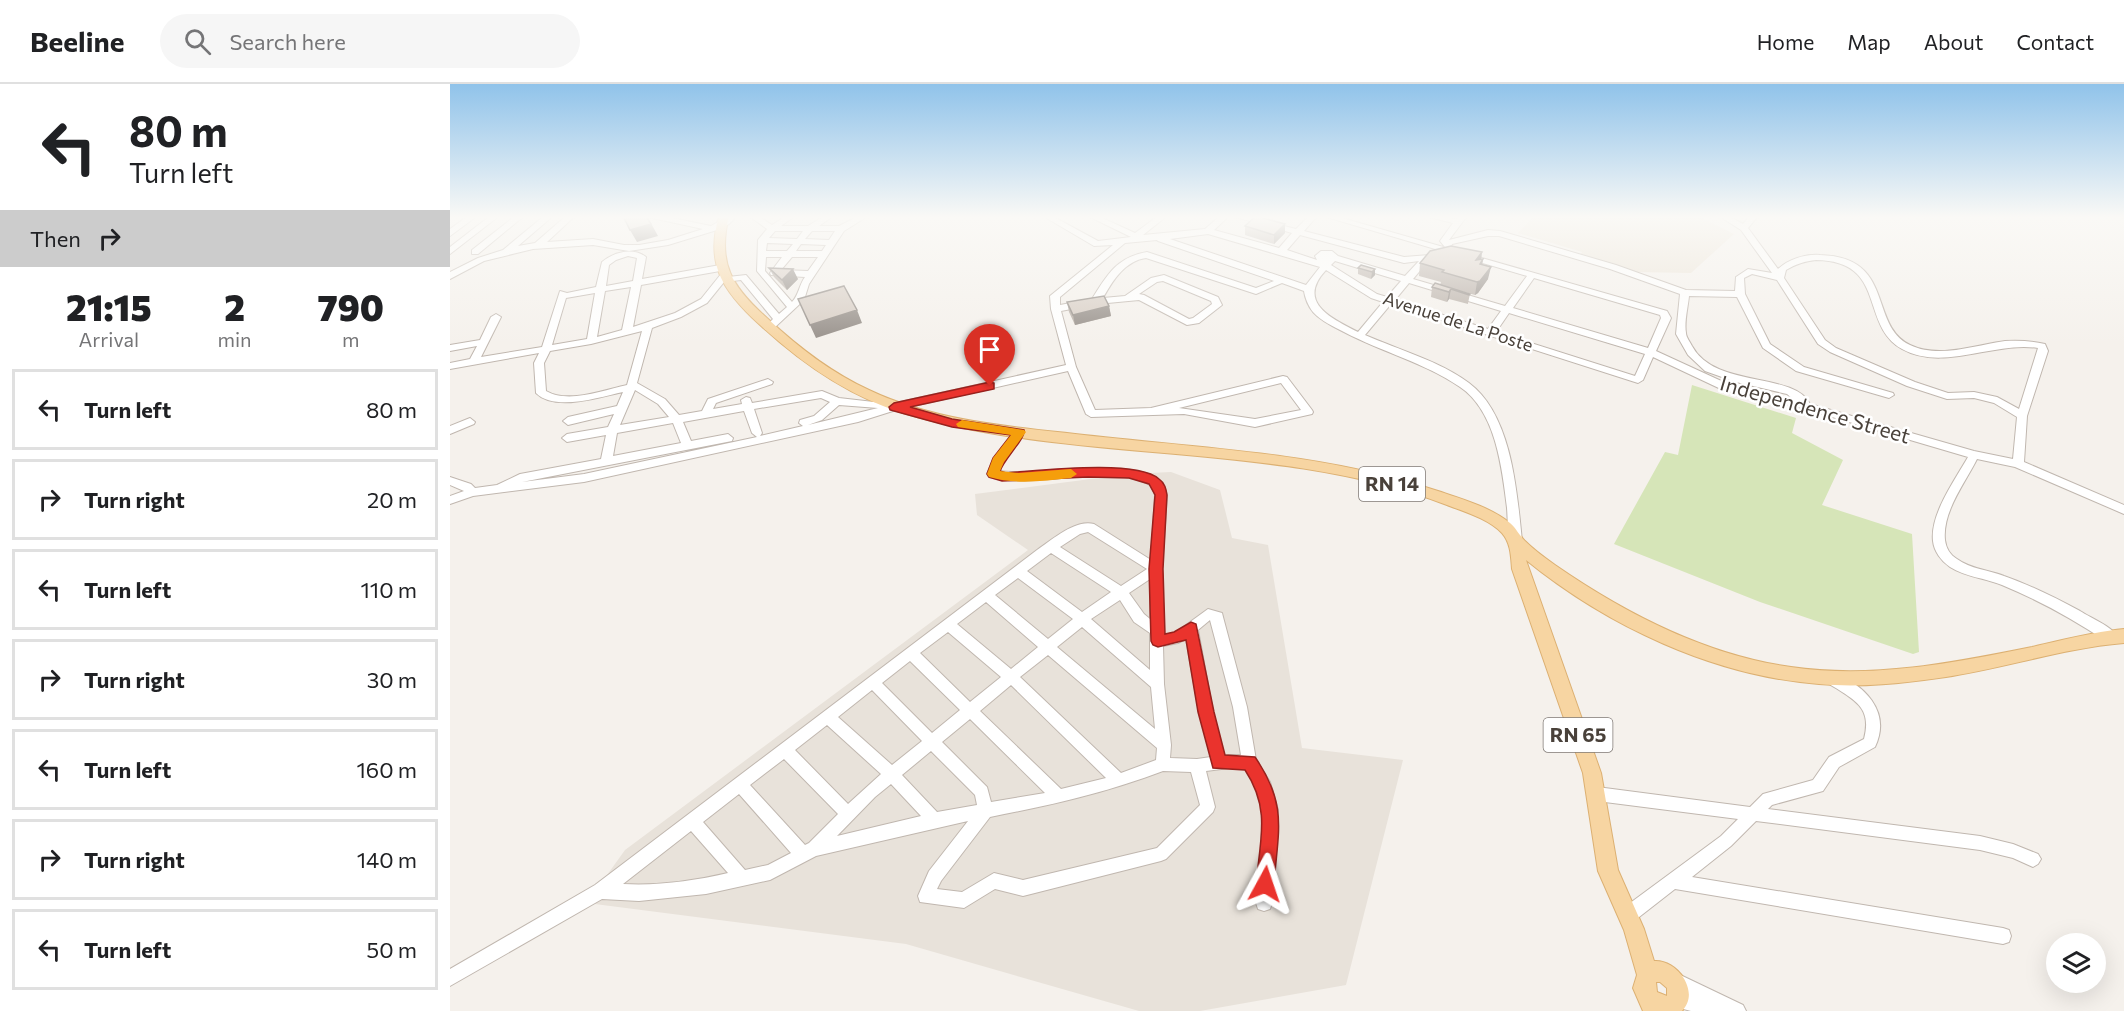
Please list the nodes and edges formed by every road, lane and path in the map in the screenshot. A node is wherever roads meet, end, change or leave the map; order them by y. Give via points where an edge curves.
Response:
1 (484, 259) edge
2 (612, 259) edge
3 (642, 259) edge
4 (719, 259) edge
5 (762, 259) edge
6 (784, 259) edge
7 (820, 259) edge
8 (1101, 259) edge
9 (1130, 259) edge
10 (1160, 259) edge
11 (1221, 259) edge
12 (1326, 259) edge
13 (1401, 259) edge
14 (1420, 259) edge
15 (1425, 259) edge
16 (1481, 259) edge
17 (1586, 259) edge
18 (1767, 259) edge
19 (1802, 259) edge
20 (1841, 259) edge
21 (1330, 260) junction
22 (761, 272) junction
23 (811, 274) junction
24 (1533, 274) junction
25 (724, 275) junction
26 (450, 276) edge
27 (743, 277) junction
28 (1780, 278) junction
29 (1408, 279) junction
30 (1281, 280) junction
31 (637, 283) junction
32 (600, 290) junction
33 (1310, 290) junction
34 (1685, 292) junction
35 (1740, 294) junction
36 (1129, 297) junction
37 (1389, 300) junction
38 (1096, 301) junction
39 (792, 308) junction
40 (1507, 308) junction
41 (1056, 309) junction
42 (496, 317) dead end
43 (774, 324) junction
44 (648, 326) junction
45 (627, 331) junction
46 (1490, 333) junction
47 (1359, 336) junction
48 (591, 341) junction
49 (484, 342) junction
50 (450, 348) edge
51 (546, 349) junction
52 (1650, 352) junction
53 (474, 362) junction
54 (450, 366) edge
55 (1071, 367) junction
56 (768, 382) dead end
57 (632, 385) junction
58 (741, 392) junction
59 (1889, 395) dead end
60 (837, 401) junction
61 (749, 406) junction
62 (1809, 406) junction
63 (894, 407) junction
64 (620, 409) junction
65 (1151, 411) junction
66 (705, 415) junction
67 (2022, 416) junction
68 (678, 419) junction
69 (568, 421) dead end
70 (470, 422) dead end
71 (450, 430) edge
72 (612, 431) junction
73 (1020, 432) junction
74 (757, 433) junction
75 (567, 438) dead end
76 (687, 446) junction
77 (1974, 455) junction
78 (606, 462) junction
79 (2018, 465) junction
80 (450, 481) edge
81 (493, 490) junction
82 (472, 492) junction
83 (450, 500) edge
84 (2124, 510) edge
85 (1516, 541) junction
86 (1051, 547) junction
87 (1156, 569) junction
88 (1018, 571) junction
89 (1122, 593) junction
90 (986, 596) junction
91 (1082, 619) junction
92 (948, 624) junction
93 (1191, 628) junction
94 (1158, 636) junction
95 (2118, 636) edge
96 (1049, 646) junction
97 (911, 653) junction
98 (1011, 677) junction
99 (1831, 678) junction
100 (873, 682) junction
101 (1157, 684) junction
102 (970, 711) junction
103 (828, 717) junction
104 (932, 742) junction
105 (1164, 745) junction
106 (785, 750) junction
107 (1219, 762) junction
108 (1249, 762) junction
109 (1164, 764) junction
110 (1197, 766) junction
111 (892, 774) junction
112 (1119, 781) junction
113 (740, 785) junction
114 (1597, 794) junction
115 (1059, 796) junction
116 (985, 811) junction
117 (848, 814) junction
118 (1754, 814) junction
119 (934, 820) junction
120 (692, 821) junction
121 (808, 852) junction
122 (2033, 859) dead end
123 (627, 871) junction
124 (742, 878) junction
125 (1671, 881) junction
126 (601, 891) junction
127 (639, 893) junction
128 (1264, 903) dead end
129 (1631, 922) junction
130 (2002, 936) dead end
131 (1647, 975) junction
132 (450, 978) edge
133 (1674, 994) edge
134 (1653, 1006) edge
135 (1737, 1011) edge

1 - 26 street
2 - 32 street via 605,264
3 - 31 street
4 - 25 main road
5 - 22 street
6 - 23 street via 774,273
7 - 23 street
8 - 41 street via 1056,296
9 - 38 street via 1110,277
10 - 30 street via 1256,291
11 - 30 street
12 - 21 street, Avenue de La Poste
13 - 14 street
15 - 29 street
16 - 24 street
17 - 34 street
18 - 28 street
19 - 28 street via 1782,269
20 - 67 street via 1858,267 1867,277 1892,336 1905,348 1946,355 2020,343 2042,346
21 - 29 street, Independence Street
21 - 33 street via 1311,282
21 - 37 street, Avenue de La Poste via 1374,296
22 - 27 street
22 - 39 street
23 - 39 street
24 - 40 street
24 - 52 street, Avenue de La Poste via 1664,313 1666,318
25 - 27 street
25 - 31 street
25 - 43 main road, RN 14 via 739,297
25 - 44 street via 704,301
27 - 43 street
28 - 35 street via 1751,272 1740,277
28 - 67 street via 1821,342 1833,350 1947,396 1974,395 1997,400
29 - 37 street
29 - 40 street, Independence Street
30 - 33 street
31 - 32 street
31 - 45 street
32 - 48 street
32 - 51 street via 564,294
33 - 47 street via 1317,311 1336,326
34 - 35 street
34 - 62 street via 1681,334 1690,353 1709,369 1790,392
35 - 59 street via 1766,346 1800,369
36 - 36 street via 1141,297 1187,322 1196,321 1217,305 1215,299 1164,278 1154,279
36 - 38 street
37 - 46 street, Avenue de La Poste
37 - 47 street
38 - 41 street
39 - 43 street
40 - 46 street
40 - 52 street, Independence Street
41 - 55 street
42 - 49 street
43 - 63 main road, RN 14 via 819,368
44 - 45 street
44 - 57 street
45 - 48 street
46 - 52 street, Avenue de La Poste via 1638,380
47 - 85 street via 1456,378 1480,399 1498,432
48 - 51 street
49 - 50 street
49 - 53 street
51 - 53 street
51 - 57 street via 538,363 541,393 547,398 572,399
52 - 62 street, Independence Street via 1727,388
53 - 54 street
55 - 63 street
55 - 65 street via 1091,414
56 - 58 street
57 - 64 street
57 - 68 street via 667,404
58 - 61 street
58 - 66 street via 712,401
60 - 61 street via 822,394
60 - 63 street
60 - 74 street via 818,418
61 - 66 street
61 - 74 street
62 - 77 street, Independence Street
63 - 73 main road, RN 14 via 952,423
63 - 81 street via 584,478
64 - 69 street
64 - 72 street
65 - 65 street via 1283,379 1308,412 1255,423 1184,411
66 - 68 street
67 - 79 street
68 - 72 street
68 - 76 street
70 - 71 street
72 - 75 street
72 - 78 street
73 - 85 main road, RN 14 via 1352,473 1466,507 1506,528
73 - 87 street via 993,474 1006,478 1129,474 1158,485 1161,495
74 - 76 street
76 - 78 street
77 - 79 street, Independence Street
77 - 95 street via 1958,481 1938,537 1946,557 1965,569 2025,589
78 - 81 street via 520,478
79 - 84 street, Independence Street
80 - 82 street
81 - 82 street
82 - 83 street
85 - 99 main road, RN 14 via 1597,601 1659,634 1751,667
85 - 114 main road, RN 65 via 1520,569
86 - 87 street via 1077,530 1090,527
86 - 88 street
86 - 89 street
87 - 89 street
87 - 94 street
88 - 90 street
88 - 91 street
89 - 91 street
89 - 94 street via 1139,618
90 - 92 street
90 - 96 street
91 - 96 street
91 - 101 street
92 - 97 street
92 - 98 street
93 - 94 street via 1178,638
93 - 107 street
93 - 108 street via 1208,614 1217,617 1239,695
94 - 101 street
95 - 99 main road, RN 14 via 1922,674
96 - 98 street
96 - 105 street
97 - 100 street
97 - 102 street
98 - 102 street
98 - 112 street
99 - 118 street via 1863,699 1874,712 1875,730 1870,743 1834,762 1818,786 1768,799
100 - 103 street
100 - 104 street
101 - 105 street
102 - 104 street
102 - 115 street
103 - 106 street
103 - 111 street
104 - 111 street
104 - 116 street via 982,792
105 - 109 street
106 - 113 street
106 - 117 street
107 - 108 street
107 - 110 street
108 - 128 street via 1263,782 1271,810
109 - 110 street
109 - 112 street
110 - 116 street via 1208,807 1161,854 1023,888 994,880 964,900 926,896 935,876
111 - 117 street
111 - 119 street
112 - 115 street
113 - 120 street
113 - 121 street
114 - 118 street
114 - 129 main road, RN 65 via 1608,870
115 - 116 street
116 - 119 street
117 - 121 street
118 - 122 street via 1980,843
118 - 125 street via 1726,841
119 - 121 street
120 - 123 street
120 - 124 street
121 - 124 street via 770,872
123 - 126 street
123 - 127 street
124 - 127 street
125 - 129 street
125 - 130 street
126 - 127 street
126 - 132 street
129 - 131 main road, RN 65
129 - 133 main road, RN 65
131 - 133 main road via 1658,971
131 - 134 main road, RN 65 via 1644,988
133 - 134 main road, RN 65 via 1665,1007
133 - 135 street

